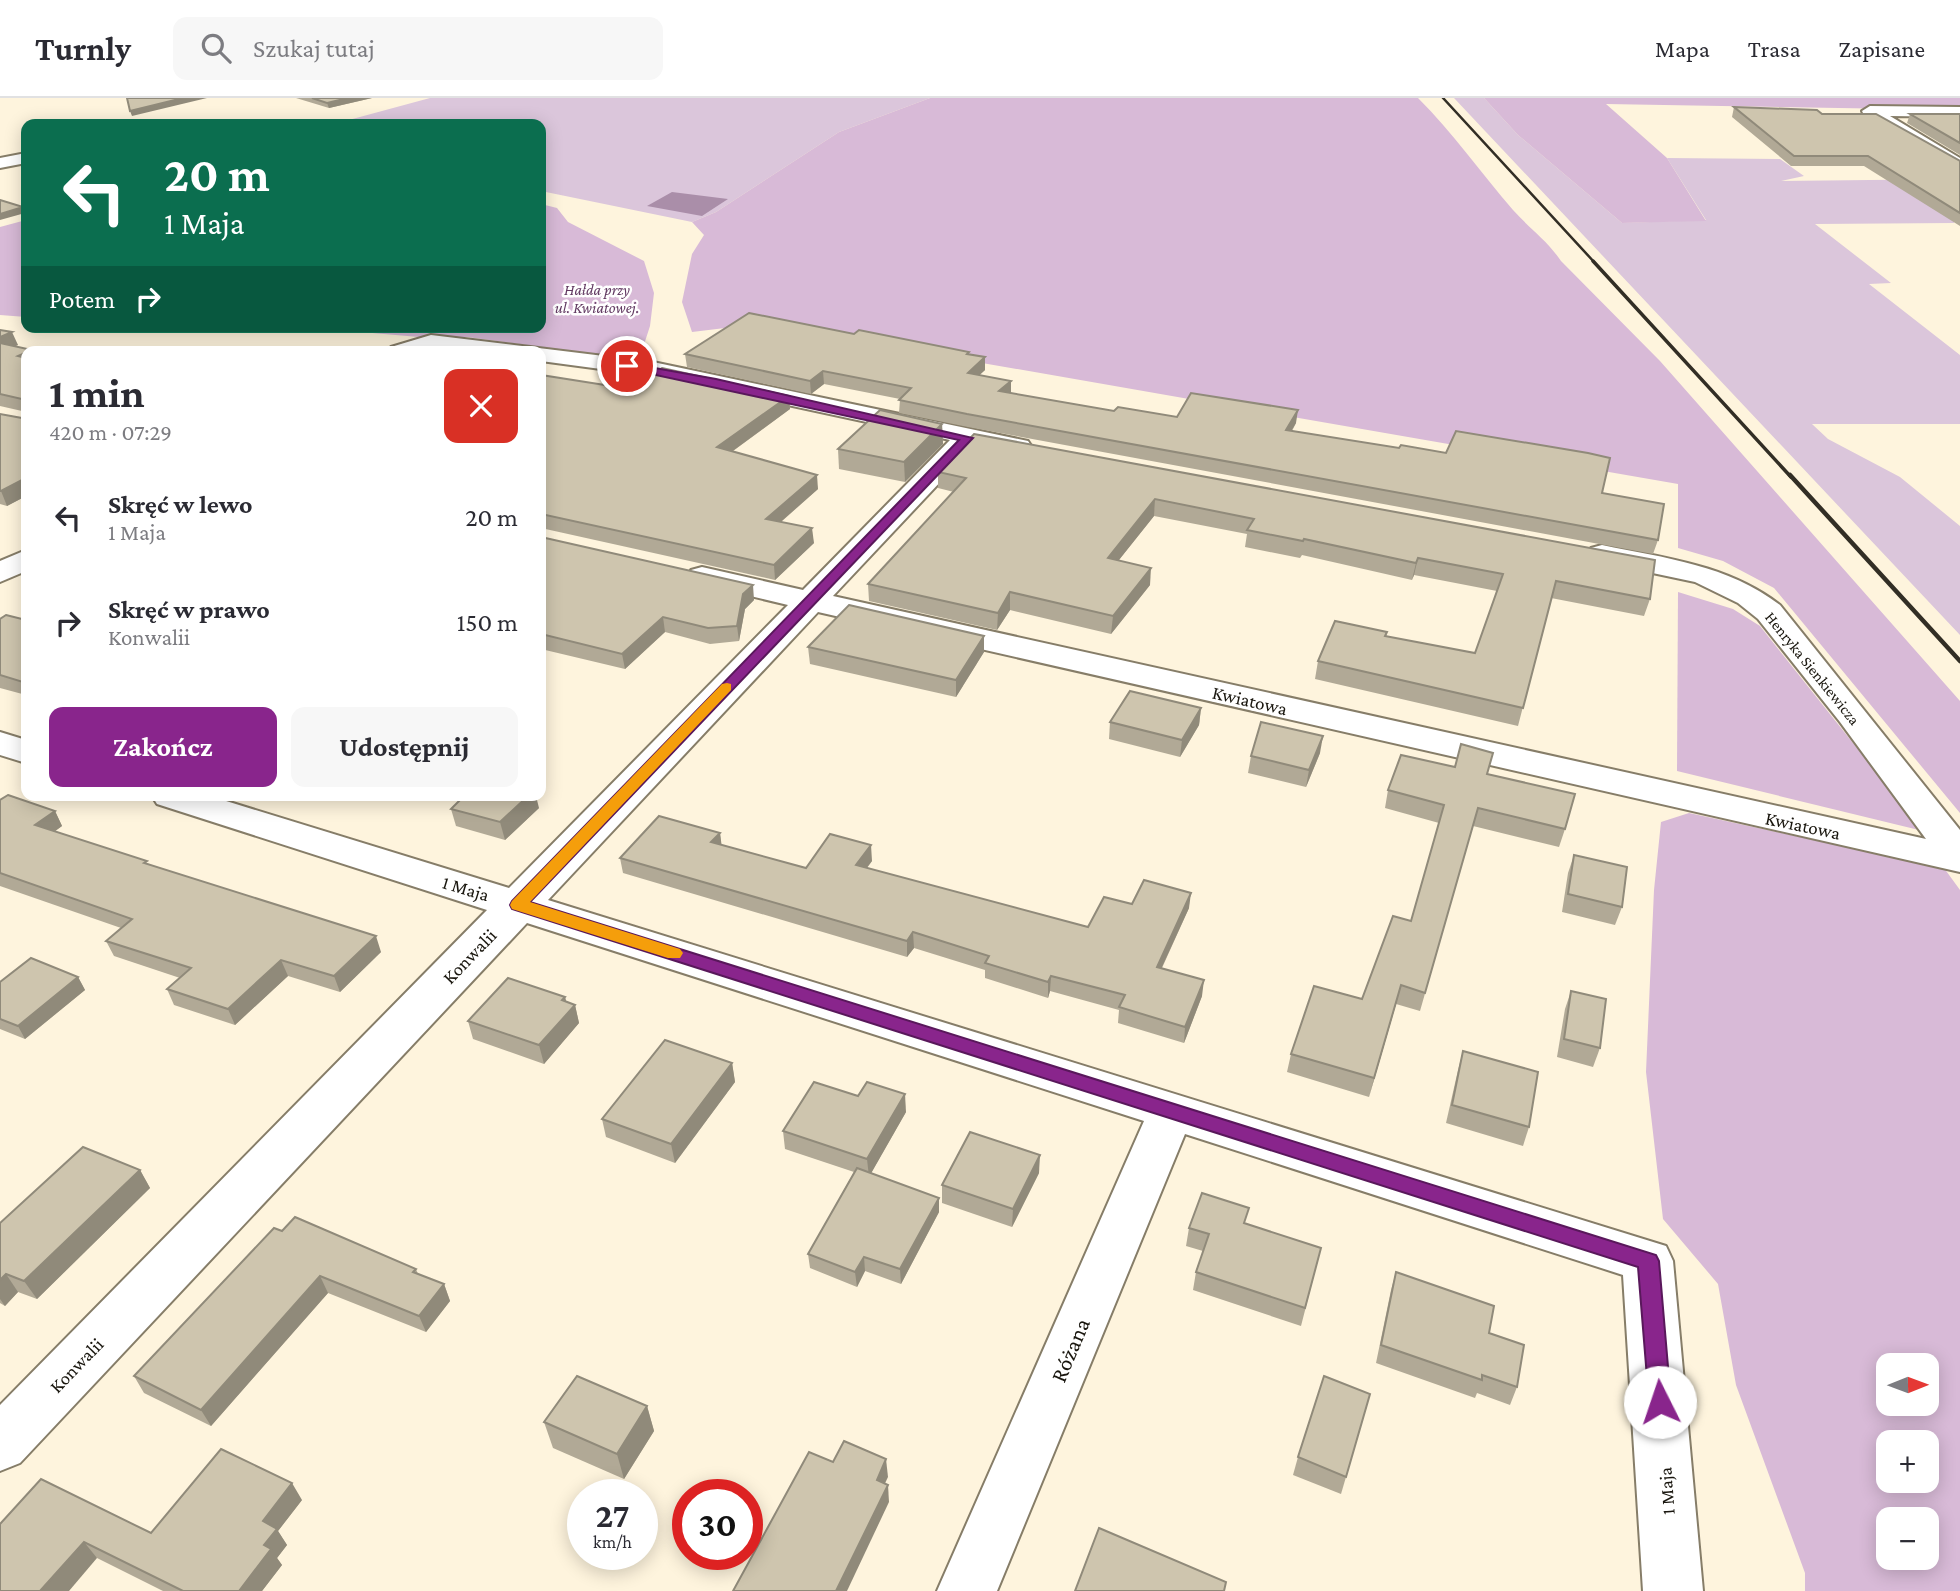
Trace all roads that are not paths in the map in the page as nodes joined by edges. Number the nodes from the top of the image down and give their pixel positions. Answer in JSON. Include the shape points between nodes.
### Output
{"nodes":[{"id":1,"x":1960,"y":113,"type":"edge"},
{"id":2,"x":21,"y":159,"type":"edge"},
{"id":3,"x":0,"y":163,"type":"edge"},
{"id":4,"x":1960,"y":166,"type":"edge"},
{"id":5,"x":419,"y":346,"type":"edge"},
{"id":6,"x":468,"y":346,"type":"edge"},
{"id":7,"x":546,"y":355,"type":"edge"},
{"id":8,"x":967,"y":438,"type":"junction"},
{"id":9,"x":1047,"y":452,"type":"edge"},
{"id":10,"x":1581,"y":550,"type":"edge"},
{"id":11,"x":21,"y":562,"type":"edge"},
{"id":12,"x":676,"y":569,"type":"edge"},
{"id":13,"x":0,"y":573,"type":"edge"},
{"id":14,"x":810,"y":600,"type":"junction"},
{"id":15,"x":186,"y":801,"type":"edge"},
{"id":16,"x":1960,"y":858,"type":"edge"},
{"id":17,"x":518,"y":905,"type":"junction"},
{"id":18,"x":1172,"y":1110,"type":"junction"},
{"id":19,"x":0,"y":1444,"type":"edge"},
{"id":20,"x":967,"y":1591,"type":"edge"},
{"id":21,"x":1673,"y":1591,"type":"edge"}],
"edges":[{"from":1,"to":4,"type":"street","via":[[1870,111]]},
{"from":2,"to":3,"type":"street"},
{"from":5,"to":6,"type":"street","via":[[431,342]]},
{"from":7,"to":8,"type":"street","via":[[653,369]]},
{"from":8,"to":9,"type":"street"},
{"from":8,"to":14,"type":"street","name":"Konwalii"},
{"from":10,"to":16,"type":"street","name":"Henryka Sienkiewicza","via":[[1692,571],[1723,583],[1769,612]]},
{"from":11,"to":13,"type":"street"},
{"from":12,"to":14,"type":"street","name":"Kwiatowa"},
{"from":14,"to":16,"type":"street","name":"Kwiatowa"},
{"from":14,"to":17,"type":"street","name":"Konwalii"},
{"from":15,"to":17,"type":"street","name":"1 Maja"},
{"from":17,"to":18,"type":"street","name":"1 Maja"},
{"from":17,"to":19,"type":"street","name":"Konwalii"},
{"from":18,"to":20,"type":"street","name":"Różana"},
{"from":18,"to":21,"type":"street","name":"1 Maja","via":[[1648,1261]]}]}
